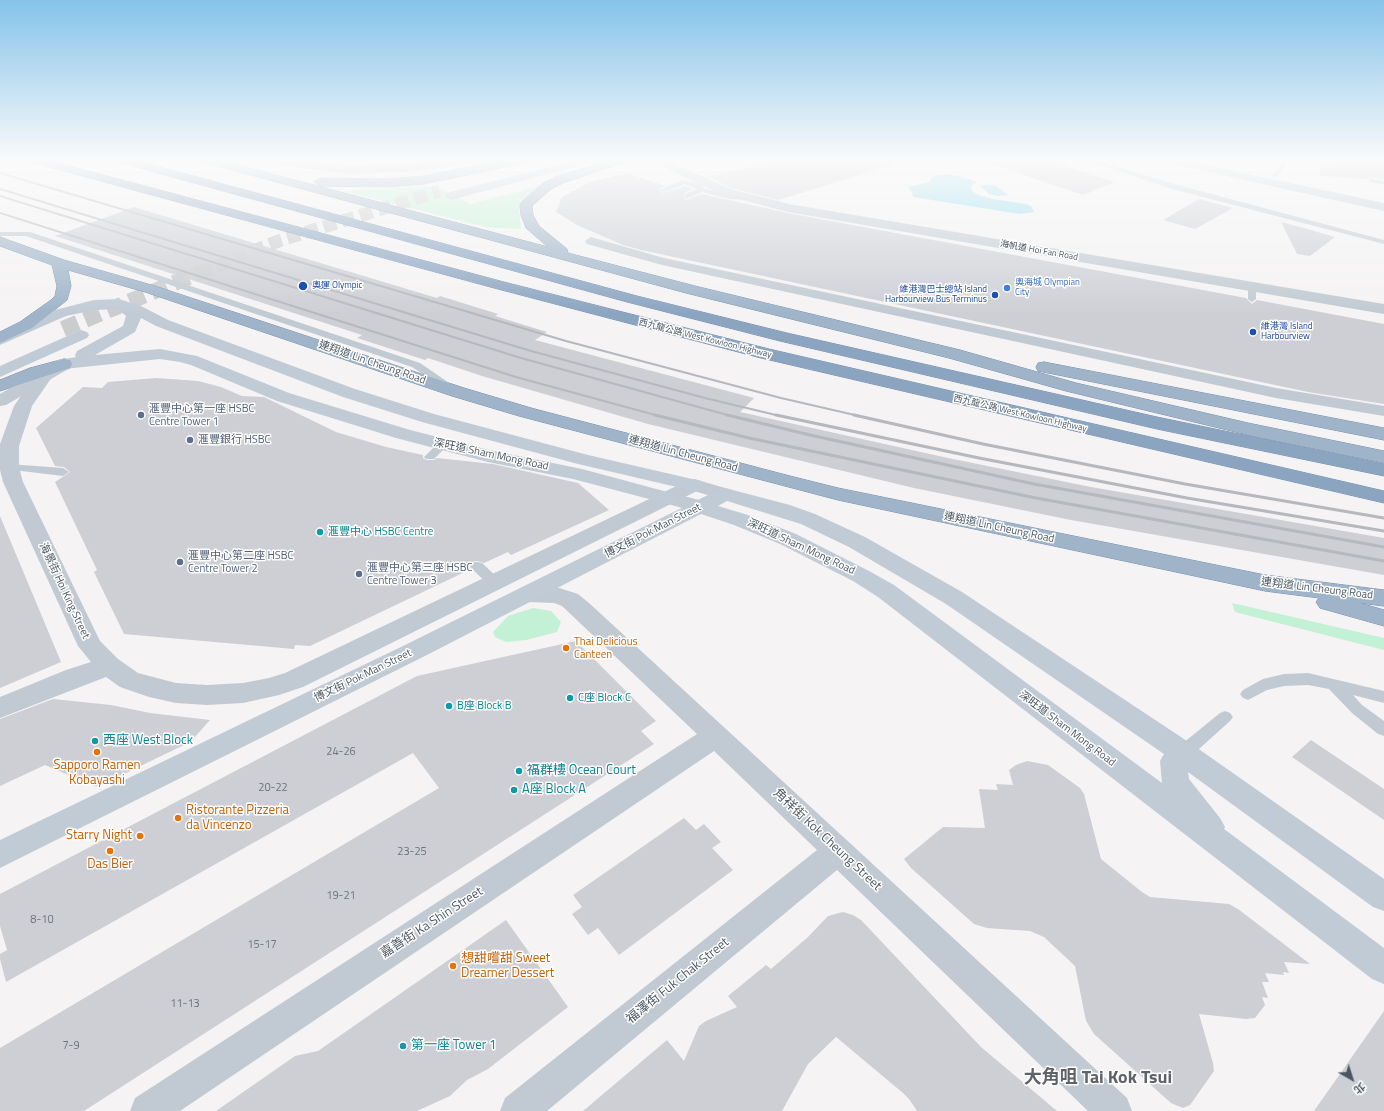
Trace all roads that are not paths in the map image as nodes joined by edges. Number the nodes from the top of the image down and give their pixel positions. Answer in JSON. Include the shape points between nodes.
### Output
{"nodes":[{"id":1,"x":224,"y":211,"type":"edge"},
{"id":2,"x":309,"y":211,"type":"edge"},
{"id":3,"x":398,"y":211,"type":"edge"},
{"id":4,"x":527,"y":211,"type":"edge"},
{"id":5,"x":791,"y":211,"type":"edge"},
{"id":6,"x":1266,"y":211,"type":"edge"},
{"id":7,"x":0,"y":234,"type":"edge"},
{"id":8,"x":0,"y":241,"type":"edge"},
{"id":9,"x":591,"y":241,"type":"dead end"},
{"id":10,"x":1384,"y":242,"type":"edge"},
{"id":11,"x":569,"y":257,"type":"junction"},
{"id":12,"x":662,"y":261,"type":"junction"},
{"id":13,"x":59,"y":263,"type":"junction"},
{"id":14,"x":643,"y":277,"type":"junction"},
{"id":15,"x":126,"y":306,"type":"junction"},
{"id":16,"x":1384,"y":309,"type":"edge"},
{"id":17,"x":63,"y":329,"type":"tunnel mouth"},
{"id":18,"x":81,"y":335,"type":"tunnel mouth"},
{"id":19,"x":0,"y":339,"type":"edge"},
{"id":20,"x":954,"y":354,"type":"junction"},
{"id":21,"x":0,"y":356,"type":"edge"},
{"id":22,"x":64,"y":364,"type":"junction"},
{"id":23,"x":0,"y":372,"type":"edge"},
{"id":24,"x":43,"y":377,"type":"junction"},
{"id":25,"x":0,"y":386,"type":"edge"},
{"id":26,"x":458,"y":392,"type":"junction"},
{"id":27,"x":0,"y":401,"type":"edge"},
{"id":28,"x":1384,"y":411,"type":"edge"},
{"id":29,"x":1384,"y":434,"type":"edge"},
{"id":30,"x":1384,"y":457,"type":"edge"},
{"id":31,"x":9,"y":467,"type":"junction"},
{"id":32,"x":1384,"y":470,"type":"edge"},
{"id":33,"x":63,"y":472,"type":"dead end"},
{"id":34,"x":724,"y":494,"type":"joint"},
{"id":35,"x":697,"y":496,"type":"junction"},
{"id":36,"x":1384,"y":497,"type":"edge"},
{"id":37,"x":668,"y":498,"type":"junction"},
{"id":38,"x":477,"y":566,"type":"dead end"},
{"id":39,"x":495,"y":583,"type":"junction"},
{"id":40,"x":1265,"y":583,"type":"junction"},
{"id":41,"x":528,"y":594,"type":"junction"},
{"id":42,"x":1384,"y":598,"type":"edge"},
{"id":43,"x":1384,"y":618,"type":"edge"},
{"id":44,"x":109,"y":666,"type":"junction"},
{"id":45,"x":317,"y":669,"type":"joint"},
{"id":46,"x":1334,"y":684,"type":"junction"},
{"id":47,"x":1248,"y":694,"type":"dead end"},
{"id":48,"x":1384,"y":698,"type":"edge"},
{"id":49,"x":0,"y":708,"type":"edge"},
{"id":50,"x":1225,"y":717,"type":"dead end"},
{"id":51,"x":1384,"y":730,"type":"edge"},
{"id":52,"x":716,"y":736,"type":"junction"},
{"id":53,"x":1183,"y":753,"type":"junction"},
{"id":54,"x":1226,"y":847,"type":"junction"},
{"id":55,"x":838,"y":851,"type":"junction"},
{"id":56,"x":0,"y":855,"type":"edge"},
{"id":57,"x":1384,"y":897,"type":"edge"},
{"id":58,"x":1384,"y":968,"type":"edge"},
{"id":59,"x":148,"y":1111,"type":"edge"},
{"id":60,"x":518,"y":1111,"type":"edge"},
{"id":61,"x":1114,"y":1111,"type":"edge"}],
"edges":[{"from":1,"to":36,"type":"highway","name":"西九龍公路 West Kowloon Highway","via":[[728,344]]},
{"from":2,"to":32,"type":"highway","name":"西九龍公路 West Kowloon Highway","via":[[747,328],[1141,420]]},
{"from":3,"to":11,"type":"highway"},
{"from":4,"to":11,"type":"highway","via":[[533,228]]},
{"from":5,"to":16,"type":"street","name":"海帆道 Hoi Fan Road","via":[[1252,293]]},
{"from":6,"to":10,"type":"lane"},
{"from":7,"to":26,"type":"lane","via":[[27,234],[416,365]]},
{"from":8,"to":13,"type":"highway","name":"連翔道 Lin Cheung Road"},
{"from":9,"to":12,"type":"street"},
{"from":11,"to":14,"type":"highway"},
{"from":12,"to":14,"type":"street"},
{"from":12,"to":28,"type":"street","via":[[1268,391]]},
{"from":13,"to":19,"type":"highway","via":[[64,286],[62,297],[26,325]]},
{"from":13,"to":26,"type":"highway","name":"連翔道 Lin Cheung Road","via":[[150,289]]},
{"from":14,"to":20,"type":"highway"},
{"from":15,"to":19,"type":"main road","name":"深旺道 Sham Mong Road","via":[[110,303],[79,308]]},
{"from":15,"to":22,"type":"main road","via":[[134,316],[129,329]]},
{"from":15,"to":35,"type":"main road","name":"深旺道 Sham Mong Road","via":[[162,323],[349,393],[428,418],[585,460]]},
{"from":17,"to":21,"type":"main road"},
{"from":18,"to":23,"type":"main road"},
{"from":20,"to":29,"type":"highway","via":[[1080,373]]},
{"from":20,"to":30,"type":"highway","via":[[1072,387],[1248,429]]},
{"from":22,"to":24,"type":"street"},
{"from":22,"to":25,"type":"highway"},
{"from":22,"to":37,"type":"main road","name":"深旺道 Sham Mong Road","via":[[160,354],[180,357],[198,361],[283,397],[436,451],[575,473]]},
{"from":24,"to":27,"type":"street"},
{"from":24,"to":31,"type":"street","name":"海景街 Hoi King Street","via":[[32,391],[17,420],[9,446]]},
{"from":26,"to":40,"type":"highway","name":"連翔道 Lin Cheung Road","via":[[838,494]]},
{"from":31,"to":33,"type":"lane"},
{"from":31,"to":44,"type":"street","name":"海景街 Hoi King Street","via":[[13,482],[85,638]]},
{"from":34,"to":35,"type":"main road","name":"博文街 Pok Man Street"},
{"from":34,"to":53,"type":"main road","name":"深旺道 Sham Mong Road","via":[[808,519],[909,570]]},
{"from":35,"to":37,"type":"street","name":"深旺道 Sham Mong Road"},
{"from":35,"to":41,"type":"main road","name":"博文街 Pok Man Street"},
{"from":35,"to":54,"type":"main road","name":"深旺道 Sham Mong Road","via":[[741,520],[782,536],[841,565],[886,591]]},
{"from":37,"to":39,"type":"street","name":"博文街 Pok Man Street"},
{"from":38,"to":39,"type":"lane"},
{"from":39,"to":45,"type":"street","name":"博文街 Pok Man Street"},
{"from":40,"to":42,"type":"highway","name":"連翔道 Lin Cheung Road"},
{"from":40,"to":43,"type":"highway"},
{"from":41,"to":52,"type":"street","name":"角祥街 Kok Cheung Street","via":[[556,595],[570,600]]},
{"from":41,"to":56,"type":"main road","name":"博文街 Pok Man Street"},
{"from":44,"to":45,"type":"street","name":"海景街 Hoi King Street","via":[[130,680],[149,687],[176,693],[207,694],[243,693],[270,688]]},
{"from":44,"to":49,"type":"street"},
{"from":46,"to":47,"type":"lane","via":[[1308,679],[1284,680],[1263,685]]},
{"from":46,"to":48,"type":"lane"},
{"from":46,"to":51,"type":"lane","via":[[1357,709]]},
{"from":50,"to":53,"type":"lane"},
{"from":52,"to":55,"type":"street","name":"角祥街 Kok Cheung Street"},
{"from":52,"to":59,"type":"street","name":"嘉善街 Ka Shin Street"},
{"from":53,"to":54,"type":"main road","via":[[1174,761],[1175,782]]},
{"from":53,"to":57,"type":"main road","name":"深旺道 Sham Mong Road"},
{"from":54,"to":58,"type":"main road","name":"深旺道 Sham Mong Road"},
{"from":55,"to":60,"type":"street","name":"福澤街 Fuk Chak Street"},
{"from":55,"to":61,"type":"street","name":"角祥街 Kok Cheung Street"}]}
